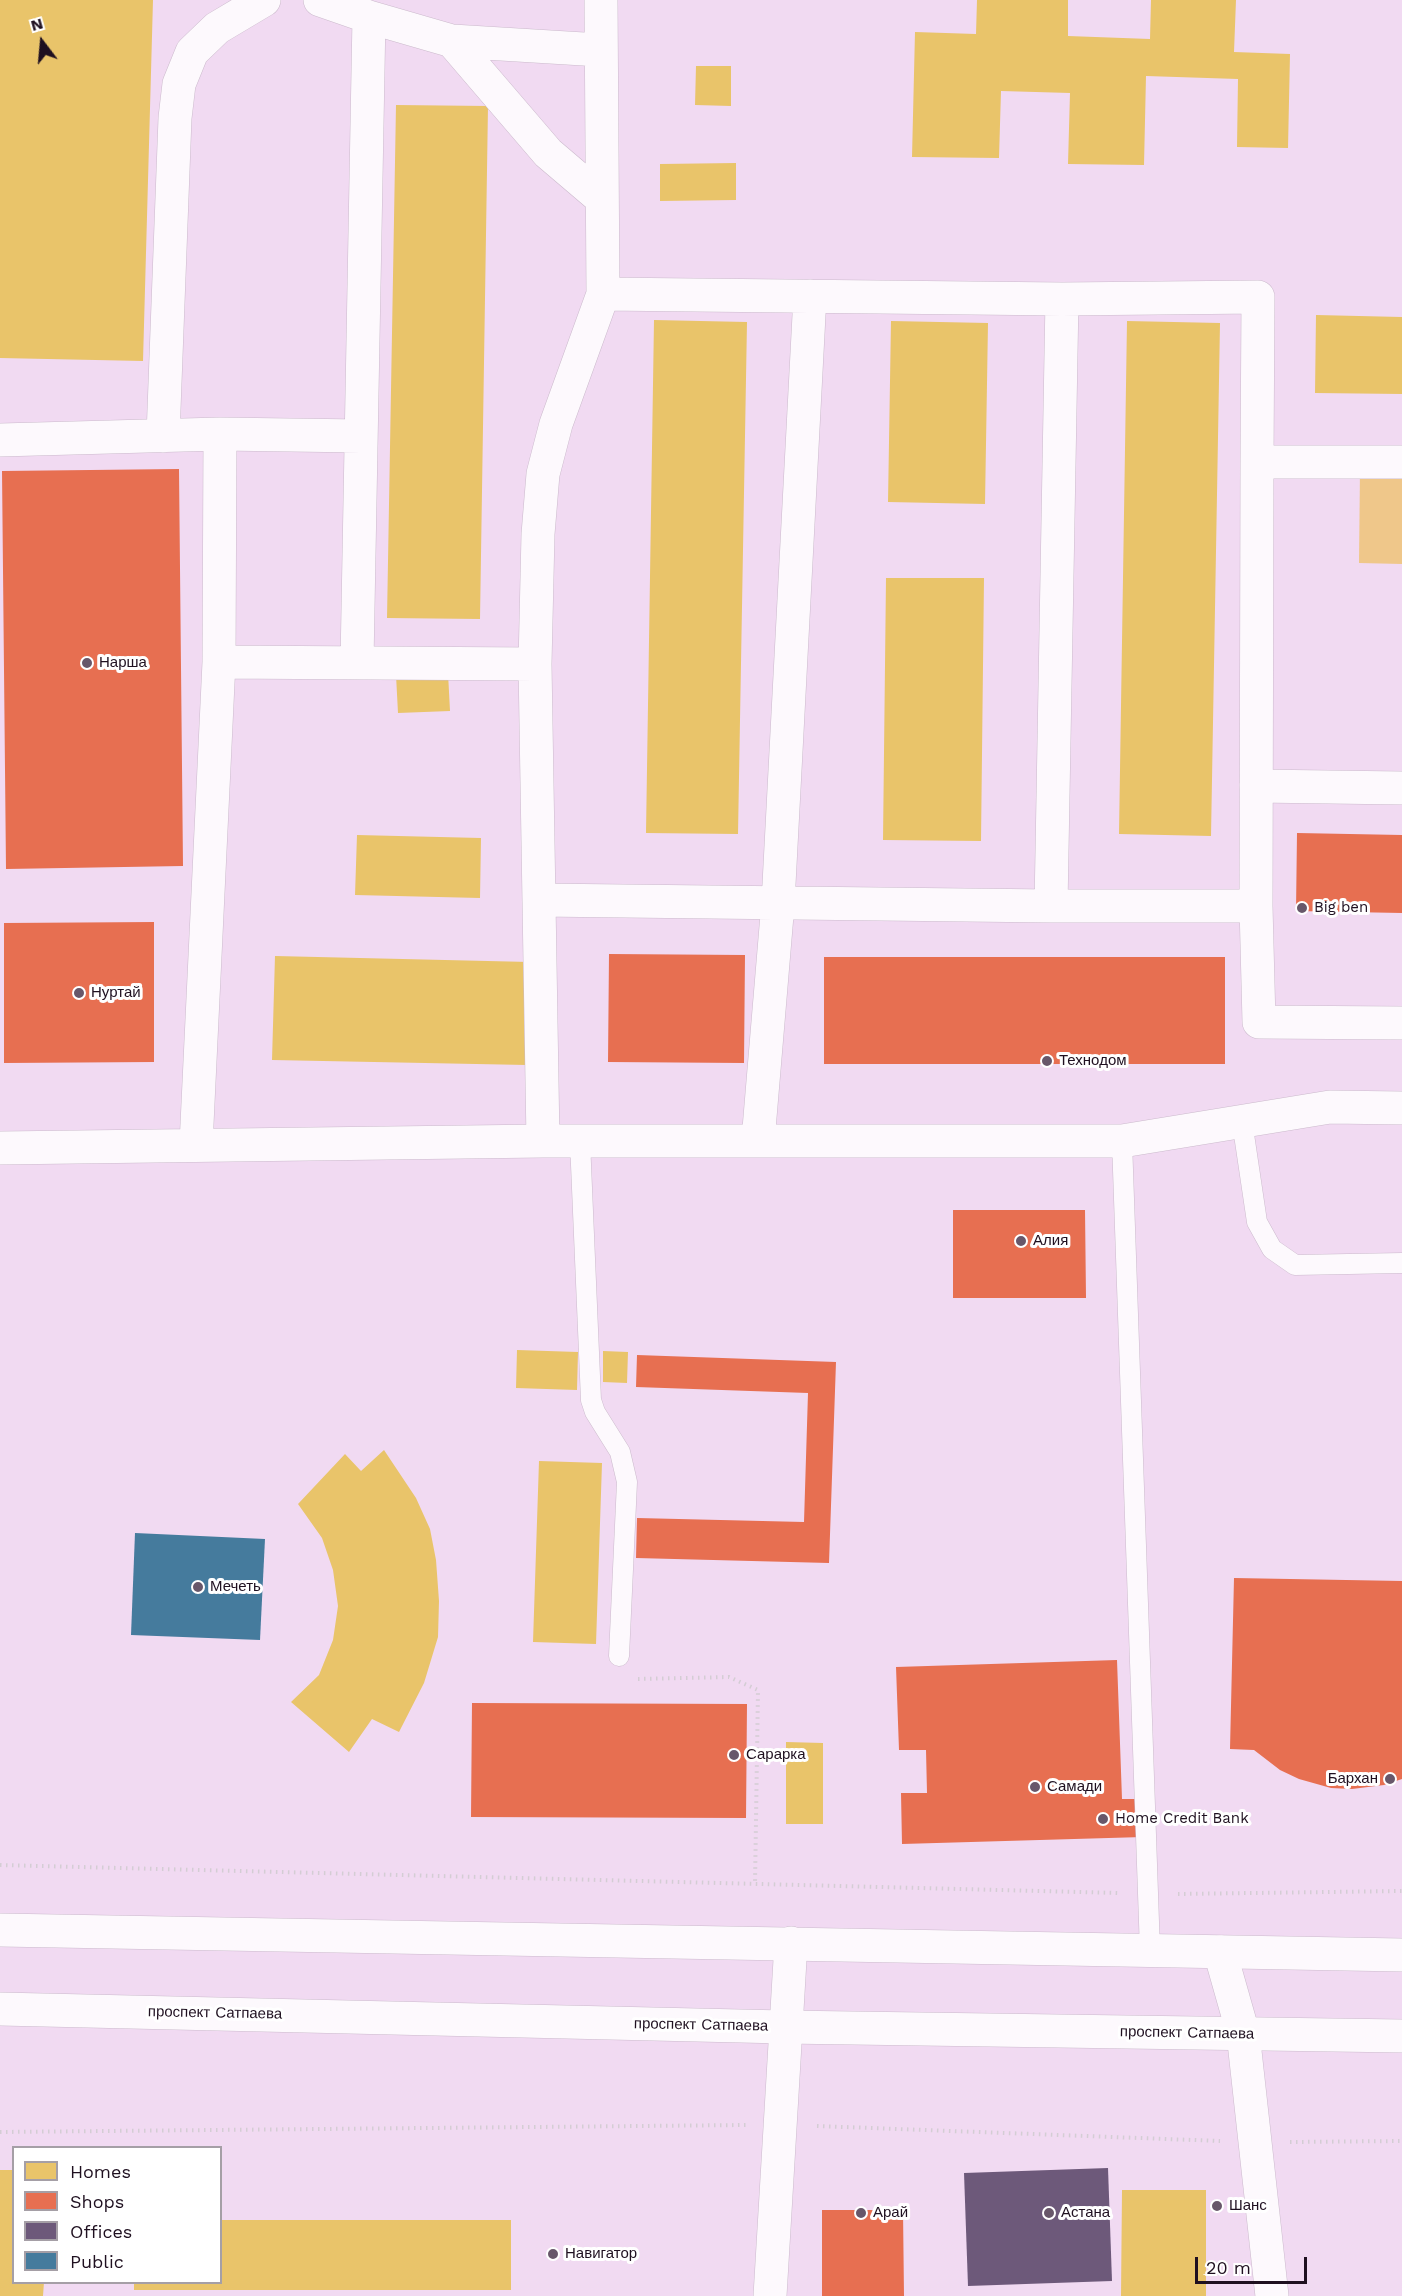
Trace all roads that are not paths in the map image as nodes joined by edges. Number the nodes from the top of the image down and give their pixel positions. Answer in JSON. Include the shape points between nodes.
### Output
{"nodes":[{"id":1,"x":264,"y":0,"type":"edge"},
{"id":2,"x":320,"y":0,"type":"edge"},
{"id":3,"x":602,"y":0,"type":"edge"},
{"id":4,"x":369,"y":17,"type":"junction"},
{"id":5,"x":452,"y":41,"type":"junction"},
{"id":6,"x":600,"y":50,"type":"junction"},
{"id":7,"x":602,"y":199,"type":"junction"},
{"id":8,"x":603,"y":294,"type":"junction"},
{"id":9,"x":810,"y":296,"type":"junction"},
{"id":10,"x":1062,"y":299,"type":"junction"},
{"id":11,"x":220,"y":434,"type":"junction"},
{"id":12,"x":163,"y":436,"type":"junction"},
{"id":13,"x":361,"y":436,"type":"junction"},
{"id":14,"x":0,"y":440,"type":"edge"},
{"id":15,"x":1257,"y":462,"type":"junction"},
{"id":16,"x":1402,"y":462,"type":"edge"},
{"id":17,"x":219,"y":662,"type":"junction"},
{"id":18,"x":357,"y":662,"type":"junction"},
{"id":19,"x":535,"y":664,"type":"junction"},
{"id":20,"x":1256,"y":786,"type":"junction"},
{"id":21,"x":1402,"y":788,"type":"edge"},
{"id":22,"x":539,"y":900,"type":"junction"},
{"id":23,"x":778,"y":903,"type":"junction"},
{"id":24,"x":1051,"y":906,"type":"junction"},
{"id":25,"x":1256,"y":906,"type":"junction"},
{"id":26,"x":1402,"y":1023,"type":"edge"},
{"id":27,"x":1402,"y":1108,"type":"edge"},
{"id":28,"x":1242,"y":1121,"type":"junction"},
{"id":29,"x":543,"y":1141,"type":"junction"},
{"id":30,"x":579,"y":1141,"type":"junction"},
{"id":31,"x":758,"y":1141,"type":"junction"},
{"id":32,"x":1122,"y":1141,"type":"junction"},
{"id":33,"x":196,"y":1145,"type":"junction"},
{"id":34,"x":0,"y":1148,"type":"edge"},
{"id":35,"x":1402,"y":1263,"type":"edge"},
{"id":36,"x":619,"y":1656,"type":"road end"},
{"id":37,"x":0,"y":1930,"type":"edge"},
{"id":38,"x":791,"y":1943,"type":"junction"},
{"id":39,"x":1150,"y":1951,"type":"junction"},
{"id":40,"x":1220,"y":1952,"type":"junction"},
{"id":41,"x":1402,"y":1955,"type":"edge"},
{"id":42,"x":0,"y":2008,"type":"edge"},
{"id":43,"x":784,"y":2026,"type":"junction"},
{"id":44,"x":1244,"y":2034,"type":"junction"},
{"id":45,"x":1402,"y":2036,"type":"edge"},
{"id":46,"x":770,"y":2296,"type":"edge"},
{"id":47,"x":1272,"y":2296,"type":"edge"}],
"edges":[{"from":1,"to":12,"type":"street","via":[[217,28],[192,52],[179,84]]},
{"from":2,"to":4,"type":"street"},
{"from":3,"to":6,"type":"street"},
{"from":4,"to":5,"type":"street"},
{"from":4,"to":13,"type":"street"},
{"from":5,"to":6,"type":"street"},
{"from":5,"to":7,"type":"street","via":[[548,153]]},
{"from":6,"to":7,"type":"street"},
{"from":7,"to":8,"type":"street"},
{"from":8,"to":9,"type":"street"},
{"from":8,"to":19,"type":"street","via":[[556,424],[543,474]]},
{"from":9,"to":10,"type":"street"},
{"from":9,"to":23,"type":"street"},
{"from":10,"to":15,"type":"street","via":[[1258,297]]},
{"from":10,"to":24,"type":"street"},
{"from":11,"to":12,"type":"street"},
{"from":11,"to":13,"type":"street"},
{"from":11,"to":17,"type":"street"},
{"from":12,"to":14,"type":"street"},
{"from":13,"to":18,"type":"street"},
{"from":15,"to":16,"type":"street"},
{"from":15,"to":20,"type":"street"},
{"from":17,"to":18,"type":"street"},
{"from":17,"to":33,"type":"street"},
{"from":18,"to":19,"type":"street"},
{"from":19,"to":22,"type":"street"},
{"from":20,"to":21,"type":"street"},
{"from":20,"to":25,"type":"street"},
{"from":22,"to":23,"type":"street"},
{"from":22,"to":29,"type":"street"},
{"from":23,"to":24,"type":"street"},
{"from":23,"to":31,"type":"street"},
{"from":24,"to":25,"type":"street"},
{"from":25,"to":26,"type":"street","via":[[1259,1022]]},
{"from":27,"to":28,"type":"street","via":[[1330,1107]]},
{"from":28,"to":32,"type":"street"},
{"from":28,"to":35,"type":"lane","via":[[1257,1222],[1272,1249],[1295,1265]]},
{"from":29,"to":30,"type":"street"},
{"from":29,"to":33,"type":"street"},
{"from":30,"to":31,"type":"street"},
{"from":30,"to":36,"type":"lane","via":[[591,1400],[620,1452],[627,1482]]},
{"from":31,"to":32,"type":"street"},
{"from":32,"to":39,"type":"lane"},
{"from":33,"to":34,"type":"street"},
{"from":37,"to":38,"type":"street"},
{"from":38,"to":39,"type":"street"},
{"from":38,"to":43,"type":"street"},
{"from":39,"to":40,"type":"street"},
{"from":40,"to":41,"type":"street"},
{"from":40,"to":44,"type":"street"},
{"from":42,"to":43,"type":"street","name":"проспект Сатпаева"},
{"from":43,"to":44,"type":"street","name":"проспект Сатпаева"},
{"from":43,"to":46,"type":"street"},
{"from":44,"to":45,"type":"street","name":"проспект Сатпаева"},
{"from":44,"to":47,"type":"street"}]}
